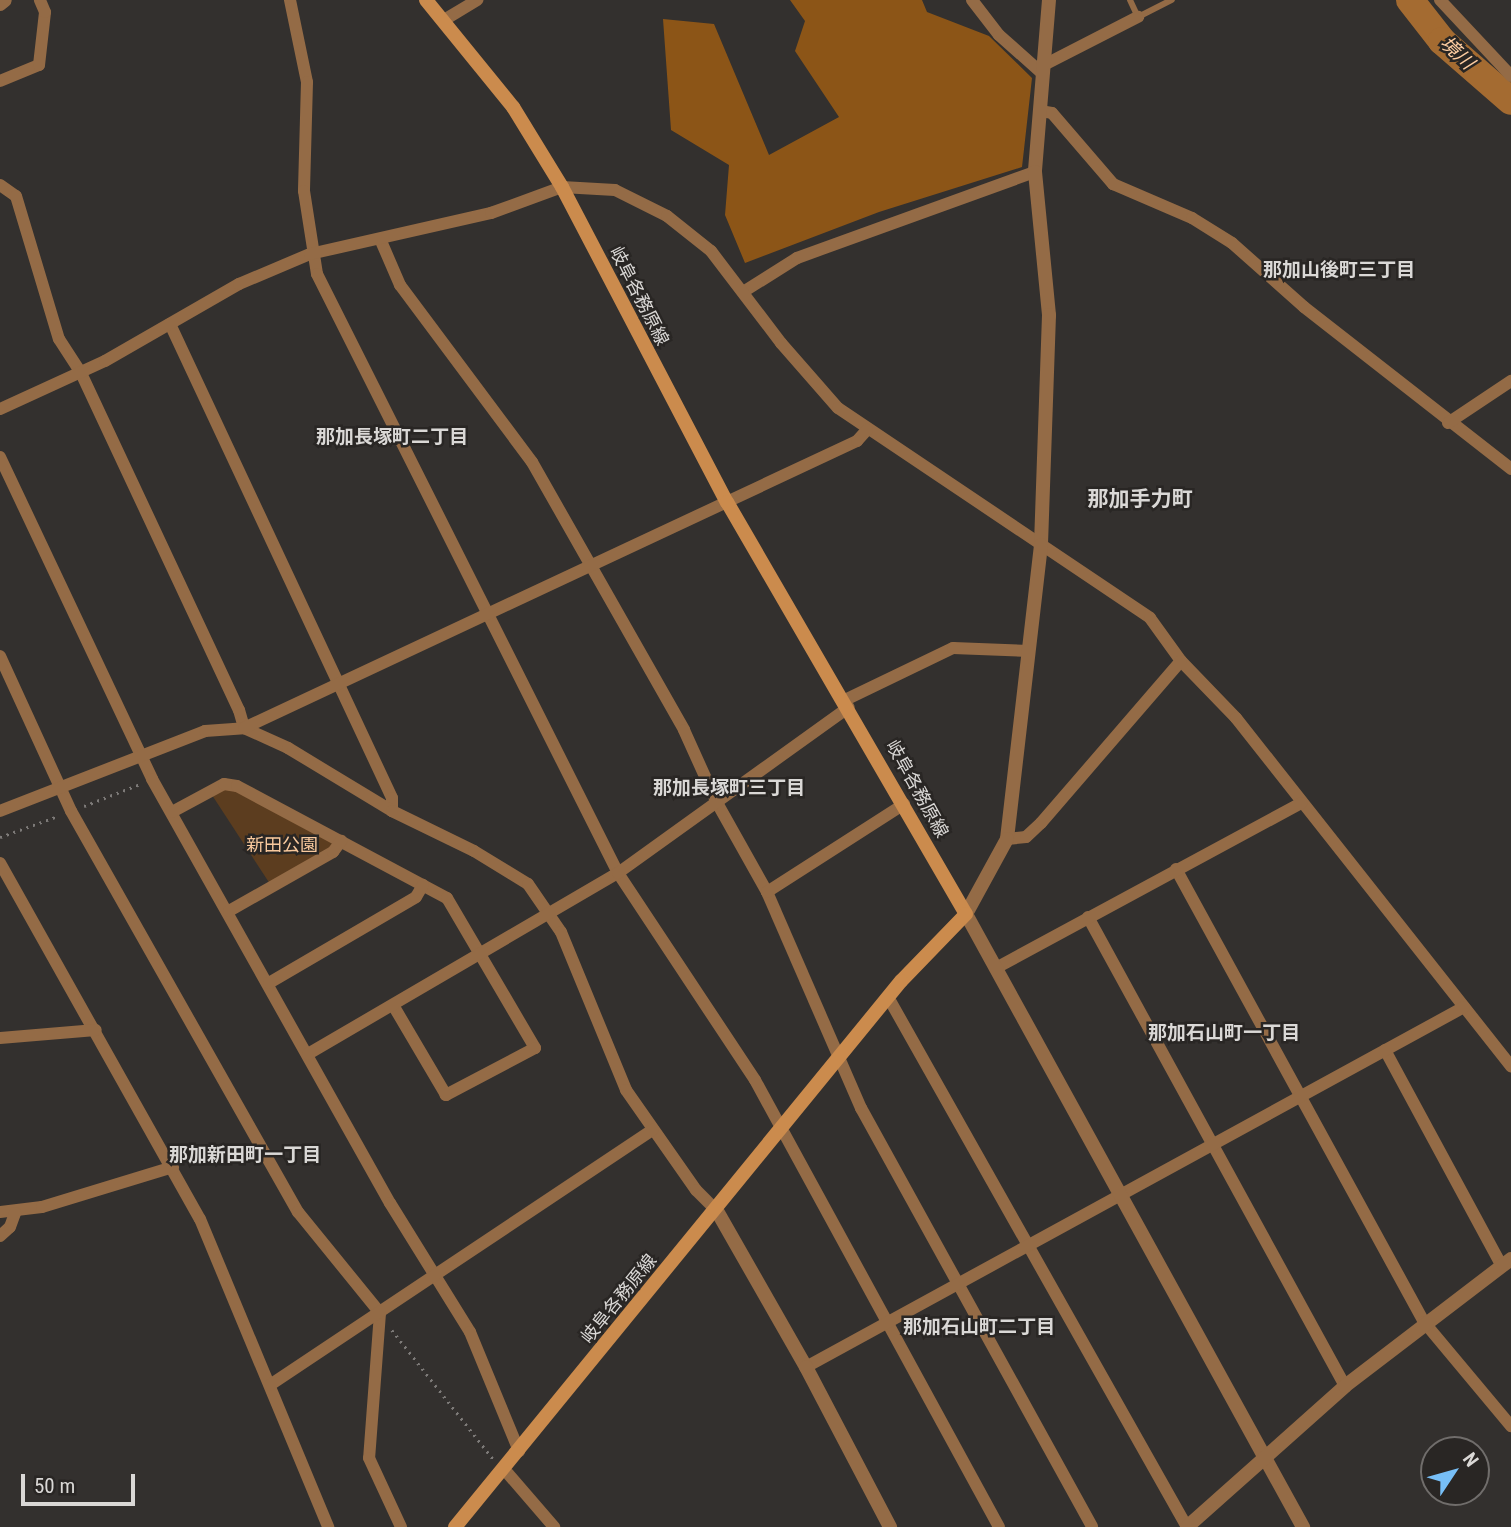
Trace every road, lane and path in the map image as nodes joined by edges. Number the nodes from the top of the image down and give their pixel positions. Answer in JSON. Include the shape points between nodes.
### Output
{"nodes":[{"id":1,"x":5,"y":0,"type":"edge"},
{"id":2,"x":40,"y":0,"type":"edge"},
{"id":3,"x":290,"y":0,"type":"edge"},
{"id":4,"x":426,"y":0,"type":"edge"},
{"id":5,"x":477,"y":0,"type":"edge"},
{"id":6,"x":972,"y":0,"type":"edge"},
{"id":7,"x":1049,"y":0,"type":"edge"},
{"id":8,"x":1130,"y":0,"type":"edge"},
{"id":9,"x":1172,"y":0,"type":"edge"},
{"id":10,"x":1440,"y":0,"type":"edge"},
{"id":11,"x":0,"y":4,"type":"edge"},
{"id":12,"x":1138,"y":16,"type":"junction"},
{"id":13,"x":444,"y":20,"type":"junction"},
{"id":14,"x":1043,"y":69,"type":"junction"},
{"id":15,"x":1511,"y":76,"type":"edge"},
{"id":16,"x":0,"y":81,"type":"edge"},
{"id":17,"x":1040,"y":111,"type":"junction"},
{"id":18,"x":1035,"y":172,"type":"junction"},
{"id":19,"x":0,"y":185,"type":"edge"},
{"id":20,"x":562,"y":187,"type":"junction"},
{"id":21,"x":381,"y":241,"type":"junction"},
{"id":22,"x":310,"y":254,"type":"junction"},
{"id":23,"x":743,"y":292,"type":"junction"},
{"id":24,"x":170,"y":324,"type":"junction"},
{"id":25,"x":81,"y":373,"type":"junction"},
{"id":26,"x":1511,"y":381,"type":"edge"},
{"id":27,"x":0,"y":409,"type":"edge"},
{"id":28,"x":1448,"y":423,"type":"junction"},
{"id":29,"x":867,"y":430,"type":"junction"},
{"id":30,"x":0,"y":457,"type":"edge"},
{"id":31,"x":1511,"y":469,"type":"edge"},
{"id":32,"x":727,"y":502,"type":"junction"},
{"id":33,"x":1041,"y":545,"type":"junction"},
{"id":34,"x":589,"y":566,"type":"junction"},
{"id":35,"x":489,"y":613,"type":"junction"},
{"id":36,"x":1029,"y":651,"type":"junction"},
{"id":37,"x":0,"y":656,"type":"edge"},
{"id":38,"x":1181,"y":661,"type":"junction"},
{"id":39,"x":339,"y":684,"type":"junction"},
{"id":40,"x":847,"y":703,"type":"junction"},
{"id":41,"x":243,"y":728,"type":"junction"},
{"id":42,"x":142,"y":757,"type":"junction"},
{"id":43,"x":62,"y":788,"type":"junction"},
{"id":44,"x":716,"y":801,"type":"junction"},
{"id":45,"x":1301,"y":803,"type":"junction"},
{"id":46,"x":904,"y":804,"type":"junction"},
{"id":47,"x":0,"y":811,"type":"edge"},
{"id":48,"x":392,"y":811,"type":"junction"},
{"id":49,"x":172,"y":812,"type":"junction"},
{"id":50,"x":1007,"y":839,"type":"junction"},
{"id":51,"x":341,"y":841,"type":"junction"},
{"id":52,"x":0,"y":863,"type":"edge"},
{"id":53,"x":1175,"y":869,"type":"junction"},
{"id":54,"x":618,"y":873,"type":"junction"},
{"id":55,"x":423,"y":885,"type":"junction"},
{"id":56,"x":767,"y":892,"type":"junction"},
{"id":57,"x":229,"y":911,"type":"junction"},
{"id":58,"x":966,"y":914,"type":"junction"},
{"id":59,"x":552,"y":915,"type":"junction"},
{"id":60,"x":1088,"y":917,"type":"junction"},
{"id":61,"x":480,"y":956,"type":"junction"},
{"id":62,"x":996,"y":968,"type":"junction"},
{"id":63,"x":269,"y":983,"type":"junction"},
{"id":64,"x":888,"y":997,"type":"junction"},
{"id":65,"x":393,"y":1005,"type":"junction"},
{"id":66,"x":1464,"y":1007,"type":"junction"},
{"id":67,"x":96,"y":1030,"type":"junction"},
{"id":68,"x":0,"y":1038,"type":"edge"},
{"id":69,"x":1385,"y":1050,"type":"junction"},
{"id":70,"x":307,"y":1054,"type":"junction"},
{"id":71,"x":838,"y":1061,"type":"junction"},
{"id":72,"x":1511,"y":1066,"type":"edge"},
{"id":73,"x":1300,"y":1097,"type":"junction"},
{"id":74,"x":780,"y":1129,"type":"junction"},
{"id":75,"x":653,"y":1130,"type":"junction"},
{"id":76,"x":1214,"y":1144,"type":"junction"},
{"id":77,"x":173,"y":1167,"type":"junction"},
{"id":78,"x":1118,"y":1196,"type":"junction"},
{"id":79,"x":717,"y":1211,"type":"junction"},
{"id":80,"x":0,"y":1212,"type":"edge"},
{"id":81,"x":15,"y":1213,"type":"junction"},
{"id":82,"x":0,"y":1236,"type":"edge"},
{"id":83,"x":1031,"y":1245,"type":"junction"},
{"id":84,"x":1506,"y":1262,"type":"edge"},
{"id":85,"x":437,"y":1276,"type":"junction"},
{"id":86,"x":959,"y":1286,"type":"junction"},
{"id":87,"x":380,"y":1313,"type":"junction"},
{"id":88,"x":1424,"y":1322,"type":"junction"},
{"id":89,"x":887,"y":1324,"type":"junction"},
{"id":90,"x":806,"y":1367,"type":"junction"},
{"id":91,"x":270,"y":1385,"type":"junction"},
{"id":92,"x":1345,"y":1386,"type":"junction"},
{"id":93,"x":1511,"y":1426,"type":"edge"},
{"id":94,"x":519,"y":1451,"type":"junction"},
{"id":95,"x":1264,"y":1458,"type":"junction"},
{"id":96,"x":504,"y":1469,"type":"junction"},
{"id":97,"x":328,"y":1527,"type":"edge"},
{"id":98,"x":401,"y":1527,"type":"edge"},
{"id":99,"x":455,"y":1527,"type":"edge"},
{"id":100,"x":554,"y":1527,"type":"edge"},
{"id":101,"x":890,"y":1527,"type":"edge"},
{"id":102,"x":999,"y":1527,"type":"edge"},
{"id":103,"x":1091,"y":1527,"type":"edge"},
{"id":104,"x":1187,"y":1527,"type":"edge"},
{"id":105,"x":1303,"y":1527,"type":"edge"}],
"edges":[{"from":1,"to":11,"type":"street"},
{"from":2,"to":16,"type":"street","via":[[45,12],[39,65]]},
{"from":3,"to":22,"type":"street","via":[[307,82],[304,191]]},
{"from":4,"to":13,"type":"main road","name":"岐阜各務原線"},
{"from":5,"to":13,"type":"street"},
{"from":6,"to":14,"type":"street","via":[[999,35]]},
{"from":7,"to":14,"type":"street"},
{"from":8,"to":12,"type":"lane"},
{"from":9,"to":12,"type":"lane"},
{"from":10,"to":15,"type":"street"},
{"from":12,"to":14,"type":"street"},
{"from":13,"to":20,"type":"main road","name":"岐阜各務原線","via":[[513,107]]},
{"from":14,"to":17,"type":"street"},
{"from":17,"to":18,"type":"street"},
{"from":17,"to":28,"type":"street","via":[[1052,113],[1114,184],[1192,218],[1232,243]]},
{"from":18,"to":23,"type":"street","via":[[797,258]]},
{"from":18,"to":33,"type":"street","via":[[1049,315]]},
{"from":19,"to":25,"type":"street","via":[[16,196],[59,339]]},
{"from":20,"to":21,"type":"street","via":[[491,213]]},
{"from":20,"to":23,"type":"street","via":[[615,190],[667,216],[711,251]]},
{"from":20,"to":32,"type":"main road","name":"岐阜各務原線"},
{"from":21,"to":22,"type":"street"},
{"from":21,"to":34,"type":"street","via":[[400,285],[533,462]]},
{"from":22,"to":24,"type":"street","via":[[239,284]]},
{"from":22,"to":35,"type":"street"},
{"from":23,"to":29,"type":"street","via":[[838,408]]},
{"from":24,"to":25,"type":"street"},
{"from":24,"to":39,"type":"street"},
{"from":25,"to":27,"type":"street"},
{"from":25,"to":41,"type":"street","via":[[239,710]]},
{"from":26,"to":28,"type":"street"},
{"from":28,"to":31,"type":"street"},
{"from":29,"to":32,"type":"street","via":[[857,441]]},
{"from":29,"to":33,"type":"street"},
{"from":30,"to":42,"type":"street"},
{"from":32,"to":34,"type":"street"},
{"from":32,"to":40,"type":"main road","name":"岐阜各務原線"},
{"from":33,"to":36,"type":"street"},
{"from":33,"to":38,"type":"street","via":[[1150,618]]},
{"from":34,"to":35,"type":"street"},
{"from":34,"to":44,"type":"street","via":[[684,730]]},
{"from":35,"to":39,"type":"street"},
{"from":35,"to":54,"type":"street"},
{"from":36,"to":40,"type":"street","via":[[953,648]]},
{"from":36,"to":50,"type":"street"},
{"from":37,"to":43,"type":"street"},
{"from":38,"to":45,"type":"street","via":[[1236,718]]},
{"from":38,"to":50,"type":"street","via":[[1041,823],[1026,838]]},
{"from":39,"to":41,"type":"street"},
{"from":39,"to":48,"type":"street","via":[[392,798]]},
{"from":40,"to":44,"type":"street"},
{"from":40,"to":46,"type":"main road","name":"岐阜各務原線"},
{"from":41,"to":42,"type":"street","via":[[205,731]]},
{"from":41,"to":48,"type":"street","via":[[309,759]]},
{"from":42,"to":43,"type":"street"},
{"from":42,"to":49,"type":"street"},
{"from":43,"to":47,"type":"street"},
{"from":43,"to":87,"type":"street","via":[[298,1212]]},
{"from":44,"to":54,"type":"street"},
{"from":44,"to":56,"type":"street"},
{"from":45,"to":53,"type":"street"},
{"from":45,"to":66,"type":"street"},
{"from":46,"to":56,"type":"street"},
{"from":46,"to":58,"type":"main road","name":"岐阜各務原線"},
{"from":48,"to":59,"type":"street","via":[[474,851],[528,884]]},
{"from":49,"to":51,"type":"street","via":[[224,785],[237,786]]},
{"from":49,"to":57,"type":"street"},
{"from":50,"to":58,"type":"street"},
{"from":51,"to":55,"type":"street"},
{"from":51,"to":57,"type":"street","via":[[333,852]]},
{"from":52,"to":67,"type":"street"},
{"from":53,"to":60,"type":"street"},
{"from":53,"to":73,"type":"street"},
{"from":54,"to":59,"type":"street"},
{"from":54,"to":74,"type":"street","via":[[710,1006]]},
{"from":55,"to":61,"type":"street","via":[[447,898]]},
{"from":55,"to":63,"type":"street","via":[[416,897]]},
{"from":56,"to":71,"type":"street"},
{"from":57,"to":63,"type":"street"},
{"from":58,"to":62,"type":"street"},
{"from":58,"to":64,"type":"main road","name":"岐阜各務原線","via":[[936,940]]},
{"from":59,"to":61,"type":"street"},
{"from":59,"to":75,"type":"street","via":[[626,1090]]},
{"from":60,"to":62,"type":"street"},
{"from":60,"to":76,"type":"street"},
{"from":61,"to":65,"type":"street"},
{"from":61,"to":65,"type":"street","via":[[536,1048],[446,1095]]},
{"from":62,"to":78,"type":"street"},
{"from":63,"to":70,"type":"street"},
{"from":64,"to":71,"type":"main road","name":"岐阜各務原線"},
{"from":64,"to":83,"type":"street"},
{"from":65,"to":70,"type":"street"},
{"from":66,"to":69,"type":"street"},
{"from":66,"to":72,"type":"street"},
{"from":67,"to":68,"type":"street"},
{"from":67,"to":77,"type":"street"},
{"from":69,"to":73,"type":"street"},
{"from":69,"to":84,"type":"street"},
{"from":70,"to":85,"type":"street","via":[[390,1203]]},
{"from":71,"to":74,"type":"main road","name":"岐阜各務原線"},
{"from":71,"to":86,"type":"street"},
{"from":73,"to":76,"type":"street"},
{"from":73,"to":88,"type":"street"},
{"from":74,"to":79,"type":"main road","name":"岐阜各務原線"},
{"from":74,"to":89,"type":"street"},
{"from":75,"to":79,"type":"street"},
{"from":75,"to":85,"type":"street"},
{"from":76,"to":78,"type":"street"},
{"from":76,"to":92,"type":"street"},
{"from":77,"to":81,"type":"street"},
{"from":77,"to":91,"type":"street","via":[[200,1219]]},
{"from":78,"to":83,"type":"street"},
{"from":78,"to":95,"type":"street"},
{"from":79,"to":90,"type":"street"},
{"from":79,"to":94,"type":"main road","name":"岐阜各務原線"},
{"from":80,"to":81,"type":"street"},
{"from":81,"to":82,"type":"street"},
{"from":83,"to":86,"type":"street"},
{"from":83,"to":104,"type":"street"},
{"from":84,"to":88,"type":"street"},
{"from":85,"to":87,"type":"street"},
{"from":85,"to":94,"type":"street","via":[[470,1332]]},
{"from":86,"to":89,"type":"street"},
{"from":86,"to":103,"type":"street"},
{"from":87,"to":91,"type":"street"},
{"from":87,"to":96,"type":"path","via":[[444,1401]]},
{"from":87,"to":98,"type":"street","via":[[369,1458]]},
{"from":88,"to":92,"type":"street"},
{"from":88,"to":93,"type":"street"},
{"from":89,"to":90,"type":"street"},
{"from":89,"to":102,"type":"street"},
{"from":90,"to":101,"type":"street"},
{"from":91,"to":97,"type":"street"},
{"from":92,"to":95,"type":"street"},
{"from":94,"to":96,"type":"main road","name":"岐阜各務原線"},
{"from":95,"to":104,"type":"street"},
{"from":95,"to":105,"type":"street"},
{"from":96,"to":99,"type":"main road","name":"岐阜各務原線"},
{"from":96,"to":100,"type":"street"}]}
